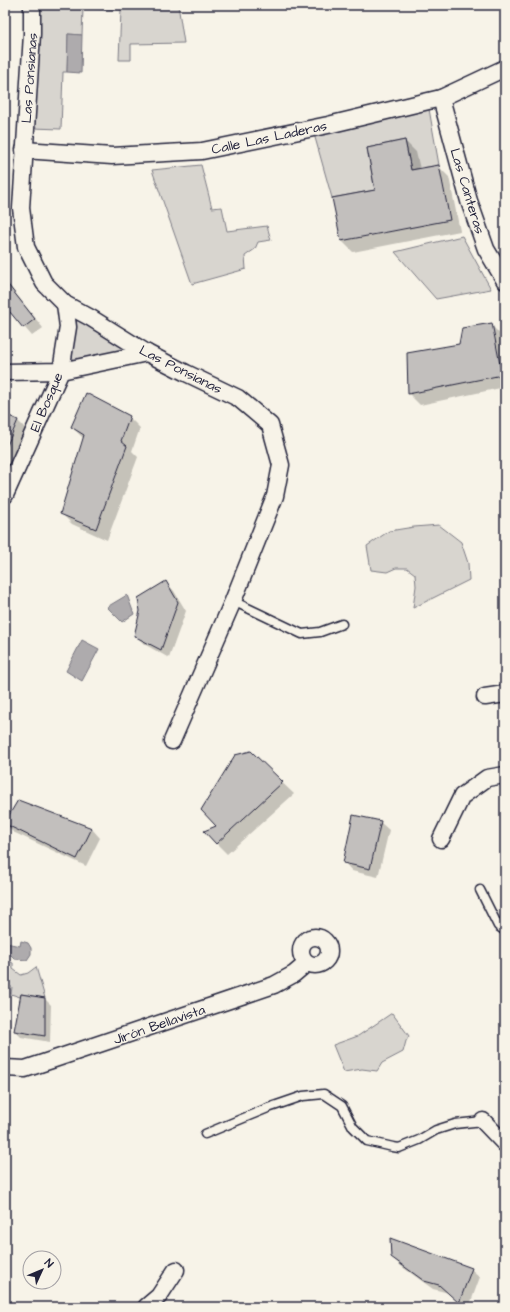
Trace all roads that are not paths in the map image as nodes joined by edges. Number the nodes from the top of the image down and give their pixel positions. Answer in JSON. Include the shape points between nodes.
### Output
{"nodes":[{"id":1,"x":32,"y":5,"type":"edge"},
{"id":2,"x":505,"y":68,"type":"edge"},
{"id":3,"x":441,"y":98,"type":"junction"},
{"id":4,"x":24,"y":150,"type":"junction"},
{"id":5,"x":505,"y":281,"type":"edge"},
{"id":6,"x":66,"y":304,"type":"junction"},
{"id":7,"x":147,"y":353,"type":"junction"},
{"id":8,"x":61,"y":371,"type":"junction"},
{"id":9,"x":5,"y":372,"type":"edge"},
{"id":10,"x":5,"y":495,"type":"edge"},
{"id":11,"x":233,"y":601,"type":"junction"},
{"id":12,"x":342,"y":624,"type":"dead end"},
{"id":13,"x":505,"y":694,"type":"edge"},
{"id":14,"x":485,"y":697,"type":"dead end"},
{"id":15,"x":172,"y":741,"type":"dead end"},
{"id":16,"x":505,"y":775,"type":"edge"},
{"id":17,"x":441,"y":839,"type":"dead end"},
{"id":18,"x":480,"y":890,"type":"dead end"},
{"id":19,"x":505,"y":931,"type":"edge"},
{"id":20,"x":307,"y":963,"type":"dead end"},
{"id":21,"x":5,"y":1068,"type":"edge"},
{"id":22,"x":483,"y":1121,"type":"joint"},
{"id":23,"x":205,"y":1134,"type":"dead end"},
{"id":24,"x":505,"y":1144,"type":"edge"},
{"id":25,"x":176,"y":1270,"type":"dead end"},
{"id":26,"x":146,"y":1307,"type":"edge"}],
"edges":[{"from":1,"to":4,"type":"street","name":"Las Ponsianas"},
{"from":2,"to":3,"type":"street","name":"Calle Las Laderas"},
{"from":3,"to":4,"type":"street","name":"Calle Las Laderas","via":[[202,151],[112,156]]},
{"from":3,"to":5,"type":"street","name":"Las Canteras","via":[[469,201],[486,249]]},
{"from":4,"to":6,"type":"street","name":"Las Ponsianas","via":[[21,208],[26,247],[44,284]]},
{"from":6,"to":7,"type":"street","name":"Las Ponsianas"},
{"from":6,"to":8,"type":"street","name":"El Bosque","via":[[68,326]]},
{"from":7,"to":8,"type":"street"},
{"from":7,"to":11,"type":"street","name":"Las Ponsianas","via":[[238,398],[270,425],[281,465],[275,496]]},
{"from":8,"to":9,"type":"street"},
{"from":8,"to":10,"type":"street","name":"El Bosque"},
{"from":11,"to":12,"type":"lane","via":[[302,634],[320,632]]},
{"from":11,"to":15,"type":"street","name":"Las Ponsianas"},
{"from":13,"to":14,"type":"street"},
{"from":16,"to":17,"type":"street","via":[[487,778],[462,796]]},
{"from":18,"to":19,"type":"lane","via":[[498,926]]},
{"from":20,"to":21,"type":"street","name":"Jirón Bellavista","via":[[274,985],[25,1069]]},
{"from":22,"to":23,"type":"lane","via":[[455,1124],[399,1148],[393,1147],[368,1141],[352,1127],[342,1106],[324,1094],[303,1096]]},
{"from":22,"to":24,"type":"street"},
{"from":25,"to":26,"type":"street","via":[[159,1296]]}]}
